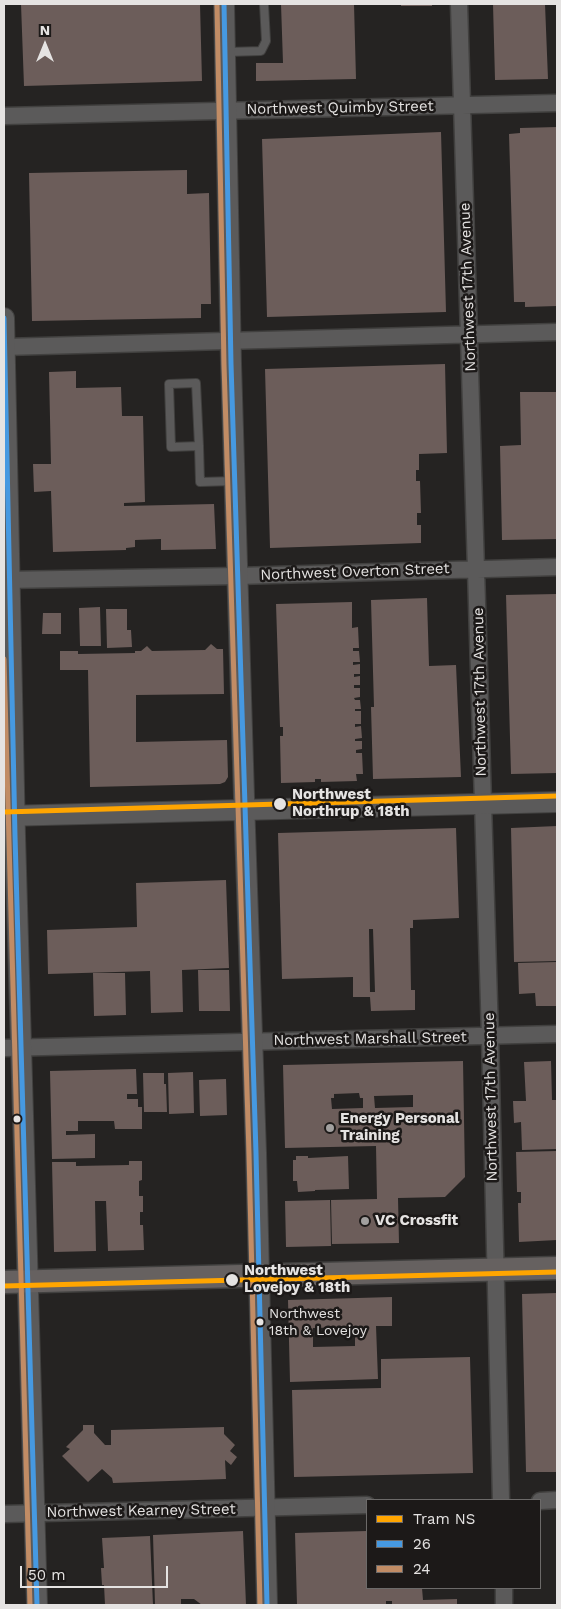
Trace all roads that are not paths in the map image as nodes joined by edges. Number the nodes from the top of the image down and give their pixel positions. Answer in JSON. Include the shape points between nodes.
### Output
{"nodes":[{"id":1,"x":224,"y":4,"type":"edge"},
{"id":2,"x":264,"y":4,"type":"edge"},
{"id":3,"x":459,"y":4,"type":"edge"},
{"id":4,"x":225,"y":52,"type":"junction"},
{"id":5,"x":557,"y":103,"type":"edge"},
{"id":6,"x":461,"y":106,"type":"junction"},
{"id":7,"x":226,"y":111,"type":"junction"},
{"id":8,"x":4,"y":116,"type":"edge"},
{"id":9,"x":4,"y":318,"type":"edge"},
{"id":10,"x":557,"y":332,"type":"edge"},
{"id":11,"x":470,"y":335,"type":"junction"},
{"id":12,"x":231,"y":340,"type":"junction"},
{"id":13,"x":4,"y":347,"type":"edge"},
{"id":14,"x":199,"y":446,"type":"junction"},
{"id":15,"x":234,"y":481,"type":"junction"},
{"id":16,"x":557,"y":567,"type":"edge"},
{"id":17,"x":477,"y":568,"type":"junction"},
{"id":18,"x":237,"y":576,"type":"junction"},
{"id":19,"x":7,"y":580,"type":"edge"},
{"id":20,"x":557,"y":802,"type":"edge"},
{"id":21,"x":483,"y":804,"type":"junction"},
{"id":22,"x":244,"y":810,"type":"junction"},
{"id":23,"x":9,"y":816,"type":"edge"},
{"id":24,"x":557,"y":1034,"type":"edge"},
{"id":25,"x":490,"y":1036,"type":"junction"},
{"id":26,"x":252,"y":1042,"type":"junction"},
{"id":27,"x":13,"y":1048,"type":"edge"},
{"id":28,"x":557,"y":1268,"type":"edge"},
{"id":29,"x":496,"y":1270,"type":"junction"},
{"id":30,"x":260,"y":1276,"type":"junction"},
{"id":31,"x":29,"y":1281,"type":"junction"},
{"id":32,"x":4,"y":1282,"type":"edge"},
{"id":33,"x":501,"y":1499,"type":"edge"},
{"id":34,"x":557,"y":1500,"type":"edge"},
{"id":35,"x":541,"y":1501,"type":"edge"},
{"id":36,"x":366,"y":1505,"type":"edge"},
{"id":37,"x":264,"y":1508,"type":"junction"},
{"id":38,"x":35,"y":1513,"type":"junction"},
{"id":39,"x":4,"y":1514,"type":"edge"},
{"id":40,"x":504,"y":1589,"type":"edge"},
{"id":41,"x":37,"y":1605,"type":"edge"},
{"id":42,"x":267,"y":1605,"type":"edge"},
{"id":43,"x":504,"y":1605,"type":"edge"}],
"edges":[{"from":1,"to":4,"type":"street"},
{"from":2,"to":4,"type":"lane","via":[[266,41],[261,51]]},
{"from":3,"to":6,"type":"street","name":"Northwest 17th Avenue"},
{"from":4,"to":7,"type":"street"},
{"from":5,"to":6,"type":"street","name":"Northwest Quimby Street"},
{"from":6,"to":7,"type":"street","name":"Northwest Quimby Street"},
{"from":6,"to":11,"type":"street","name":"Northwest 17th Avenue"},
{"from":7,"to":8,"type":"street","name":"Northwest Quimby Street"},
{"from":7,"to":12,"type":"street"},
{"from":9,"to":13,"type":"street"},
{"from":10,"to":11,"type":"street"},
{"from":11,"to":12,"type":"street"},
{"from":11,"to":17,"type":"street","name":"Northwest 17th Avenue"},
{"from":12,"to":13,"type":"street"},
{"from":12,"to":15,"type":"street"},
{"from":13,"to":19,"type":"street"},
{"from":14,"to":14,"type":"lane","via":[[196,383],[169,384],[171,447]]},
{"from":14,"to":15,"type":"lane","via":[[200,482]]},
{"from":15,"to":18,"type":"street"},
{"from":16,"to":17,"type":"street","name":"Northwest Overton Street"},
{"from":17,"to":18,"type":"street","name":"Northwest Overton Street"},
{"from":17,"to":21,"type":"street","name":"Northwest 17th Avenue"},
{"from":18,"to":19,"type":"street","name":"Northwest Overton Street"},
{"from":18,"to":22,"type":"street"},
{"from":19,"to":23,"type":"street"},
{"from":20,"to":21,"type":"street"},
{"from":21,"to":22,"type":"street"},
{"from":21,"to":25,"type":"street","name":"Northwest 17th Avenue"},
{"from":22,"to":23,"type":"street"},
{"from":22,"to":26,"type":"street"},
{"from":23,"to":27,"type":"street"},
{"from":24,"to":25,"type":"street","name":"Northwest Marshall Street"},
{"from":25,"to":26,"type":"street","name":"Northwest Marshall Street"},
{"from":25,"to":29,"type":"street","name":"Northwest 17th Avenue"},
{"from":26,"to":27,"type":"street","name":"Northwest Marshall Street"},
{"from":26,"to":30,"type":"street"},
{"from":27,"to":31,"type":"street"},
{"from":28,"to":29,"type":"main road"},
{"from":29,"to":30,"type":"main road"},
{"from":29,"to":33,"type":"street","name":"Northwest 17th Avenue"},
{"from":30,"to":31,"type":"main road"},
{"from":30,"to":37,"type":"street"},
{"from":31,"to":32,"type":"main road"},
{"from":31,"to":38,"type":"street"},
{"from":34,"to":35,"type":"street"},
{"from":36,"to":37,"type":"street","name":"Northwest Kearney Street"},
{"from":37,"to":38,"type":"street","name":"Northwest Kearney Street"},
{"from":37,"to":42,"type":"street"},
{"from":38,"to":39,"type":"street","name":"Northwest Kearney Street"},
{"from":38,"to":41,"type":"street"},
{"from":40,"to":43,"type":"street"}]}
